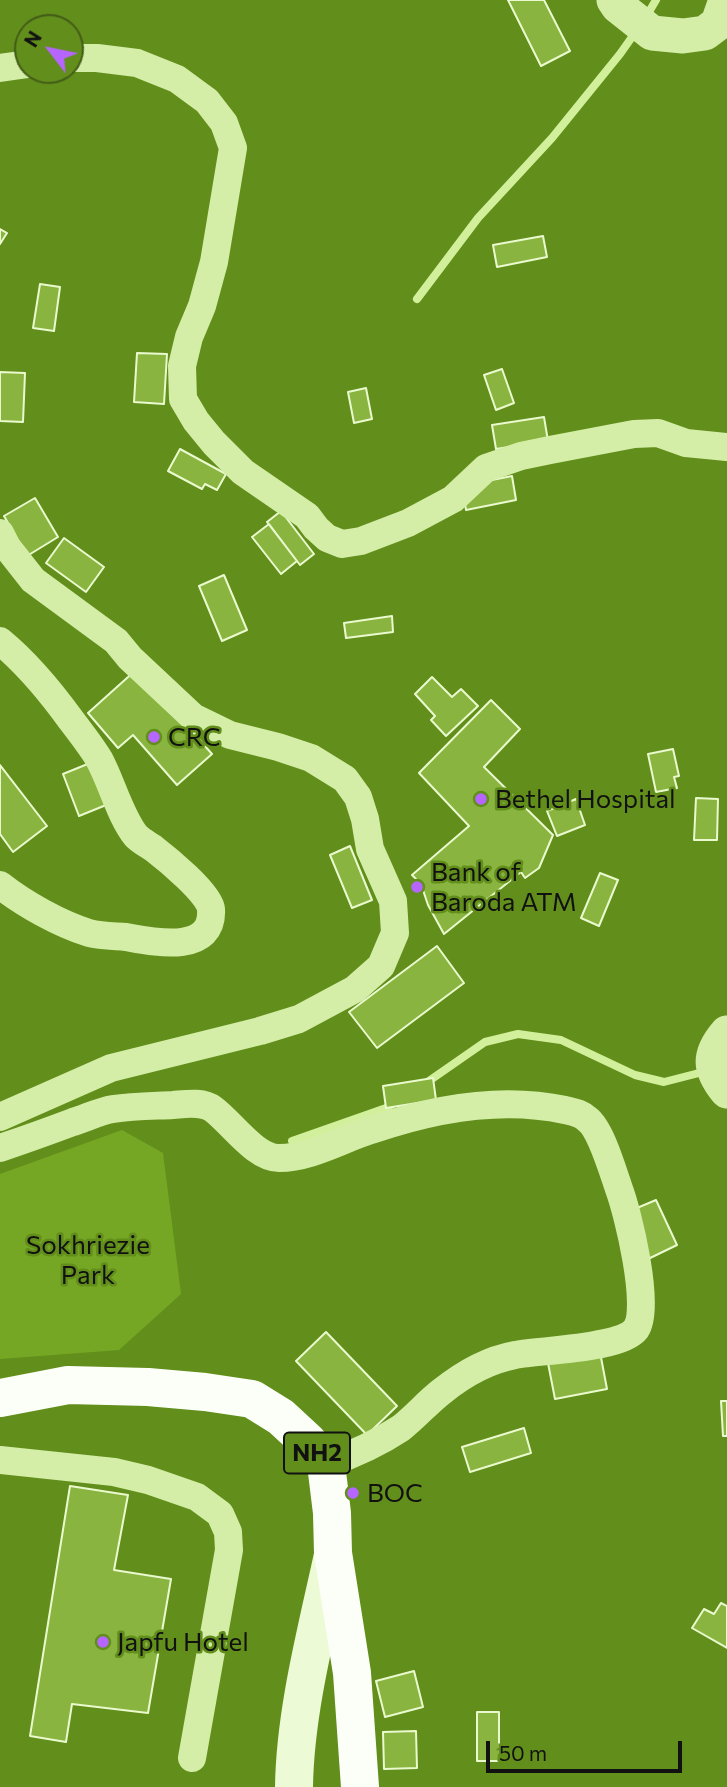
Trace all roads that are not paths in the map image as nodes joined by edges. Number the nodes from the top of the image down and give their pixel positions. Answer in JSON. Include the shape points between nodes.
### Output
{"nodes":[{"id":1,"x":614,"y":0,"type":"edge"},
{"id":2,"x":726,"y":0,"type":"edge"},
{"id":3,"x":84,"y":58,"type":"edge"},
{"id":4,"x":727,"y":447,"type":"edge"},
{"id":5,"x":0,"y":533,"type":"edge"},
{"id":6,"x":0,"y":641,"type":"edge"},
{"id":7,"x":0,"y":885,"type":"edge"},
{"id":8,"x":727,"y":1032,"type":"edge"},
{"id":9,"x":727,"y":1091,"type":"edge"},
{"id":10,"x":0,"y":1117,"type":"edge"},
{"id":11,"x":0,"y":1148,"type":"edge"},
{"id":12,"x":0,"y":1398,"type":"edge"},
{"id":13,"x":0,"y":1460,"type":"edge"},
{"id":14,"x":326,"y":1464,"type":"junction"},
{"id":15,"x":333,"y":1553,"type":"junction"},
{"id":16,"x":192,"y":1758,"type":"dead end"},
{"id":17,"x":294,"y":1787,"type":"edge"},
{"id":18,"x":360,"y":1787,"type":"edge"}],
"edges":[{"from":1,"to":2,"type":"street","via":[[652,33],[683,36],[705,33],[718,23]]},
{"from":3,"to":4,"type":"street","via":[[137,62],[177,79],[207,101],[224,123],[233,148],[214,261],[182,366],[183,399],[214,443],[243,472],[307,516],[327,538],[342,544],[361,541],[408,523],[453,499],[486,468],[521,456],[634,434],[658,433],[686,443]]},
{"from":5,"to":10,"type":"street","via":[[33,580],[116,641],[193,717],[230,735],[311,758],[345,779],[358,797],[370,849],[393,901],[395,933],[381,966],[355,989],[299,1019],[111,1068]]},
{"from":6,"to":7,"type":"street","via":[[46,686],[85,738],[139,839],[204,894],[211,907],[209,924],[202,936],[187,942],[91,933],[39,910]]},
{"from":8,"to":9,"type":"street","via":[[712,1061],[717,1079]]},
{"from":11,"to":14,"type":"street","via":[[110,1109],[186,1104],[212,1108],[260,1152],[277,1158],[326,1147],[423,1114],[471,1106],[561,1109],[590,1120],[624,1203],[642,1288],[639,1325],[622,1338],[485,1364],[376,1444]]},
{"from":12,"to":14,"type":"highway","number":"NH2","via":[[68,1385],[148,1387],[252,1399],[281,1417]]},
{"from":13,"to":16,"type":"street","via":[[148,1480],[197,1497],[220,1514],[229,1550]]},
{"from":14,"to":15,"type":"highway","number":"NH2"},
{"from":15,"to":17,"type":"main road","via":[[310,1659]]},
{"from":15,"to":18,"type":"highway","number":"NH2","via":[[352,1673]]}]}
